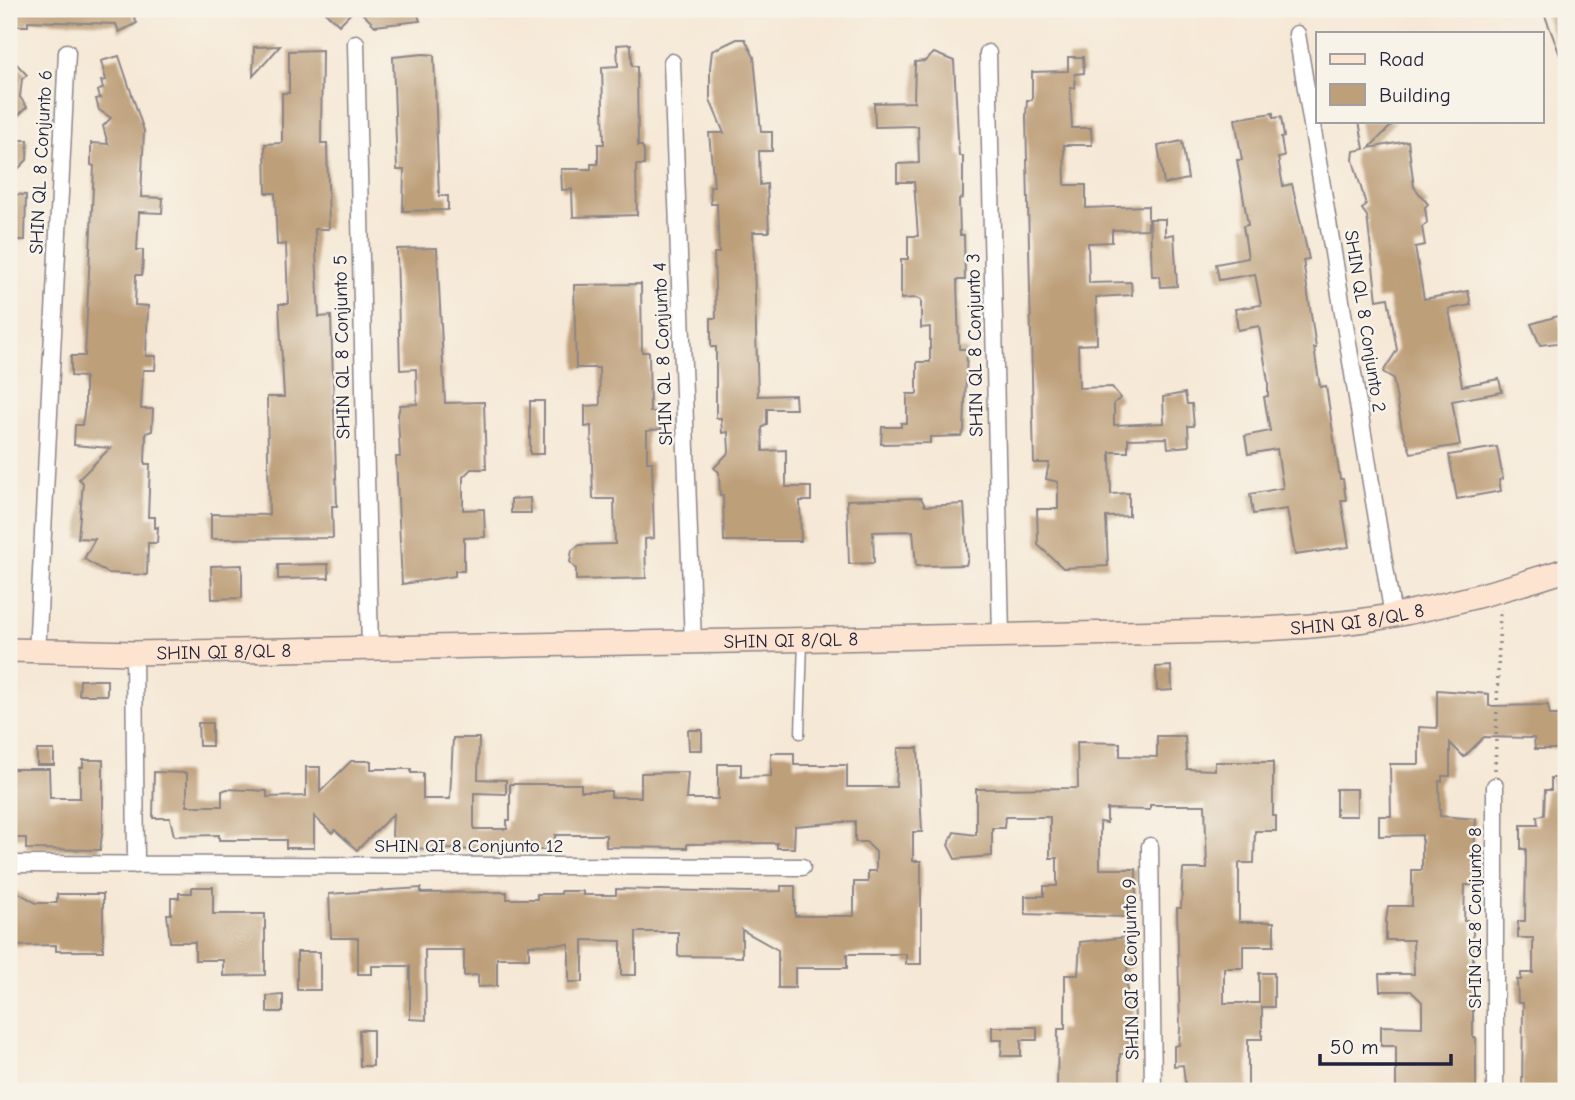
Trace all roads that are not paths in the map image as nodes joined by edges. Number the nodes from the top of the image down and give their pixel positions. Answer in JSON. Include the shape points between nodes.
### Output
{"nodes":[{"id":1,"x":1297,"y":34,"type":"dead end"},
{"id":2,"x":355,"y":43,"type":"dead end"},
{"id":3,"x":67,"y":51,"type":"dead end"},
{"id":4,"x":988,"y":54,"type":"dead end"},
{"id":5,"x":672,"y":62,"type":"dead end"},
{"id":6,"x":1566,"y":570,"type":"edge"},
{"id":7,"x":1394,"y":616,"type":"junction"},
{"id":8,"x":1001,"y":636,"type":"junction"},
{"id":9,"x":803,"y":641,"type":"junction"},
{"id":10,"x":693,"y":644,"type":"junction"},
{"id":11,"x":370,"y":649,"type":"junction"},
{"id":12,"x":9,"y":650,"type":"edge"},
{"id":13,"x":37,"y":653,"type":"junction"},
{"id":14,"x":134,"y":653,"type":"junction"},
{"id":15,"x":800,"y":734,"type":"dead end"},
{"id":16,"x":1495,"y":786,"type":"road end"},
{"id":17,"x":1150,"y":846,"type":"dead end"},
{"id":18,"x":9,"y":864,"type":"edge"},
{"id":19,"x":136,"y":865,"type":"junction"},
{"id":20,"x":802,"y":867,"type":"dead end"},
{"id":21,"x":1153,"y":1091,"type":"edge"},
{"id":22,"x":1495,"y":1091,"type":"edge"}],
"edges":[{"from":1,"to":7,"type":"street","name":"SHIN QL 8 Conjunto 2"},
{"from":2,"to":11,"type":"street","name":"SHIN QL 8 Conjunto 5"},
{"from":3,"to":13,"type":"street","name":"SHIN QL 8 Conjunto 6"},
{"from":4,"to":8,"type":"street","name":"SHIN QL 8 Conjunto 3"},
{"from":5,"to":10,"type":"street","name":"SHIN QL 8 Conjunto 4"},
{"from":6,"to":7,"type":"street","name":"SHIN QI 8/QL 8"},
{"from":7,"to":8,"type":"street","name":"SHIN QI 8/QL 8","via":[[1225,631]]},
{"from":8,"to":9,"type":"street","name":"SHIN QI 8/QL 8"},
{"from":9,"to":10,"type":"street","name":"SHIN QI 8/QL 8"},
{"from":9,"to":15,"type":"lane"},
{"from":10,"to":11,"type":"street","name":"SHIN QI 8/QL 8"},
{"from":11,"to":14,"type":"street","name":"SHIN QI 8/QL 8"},
{"from":12,"to":13,"type":"street","name":"SHIN QI 8/QL 8"},
{"from":13,"to":14,"type":"street","name":"SHIN QI 8/QL 8"},
{"from":14,"to":19,"type":"street"},
{"from":16,"to":22,"type":"street","name":"SHIN QI 8 Conjunto 8"},
{"from":17,"to":21,"type":"street","name":"SHIN QI 8 Conjunto 9"},
{"from":18,"to":19,"type":"street","name":"SHIN QI 8 Conjunto 12"},
{"from":19,"to":20,"type":"street","name":"SHIN QI 8 Conjunto 12"}]}
